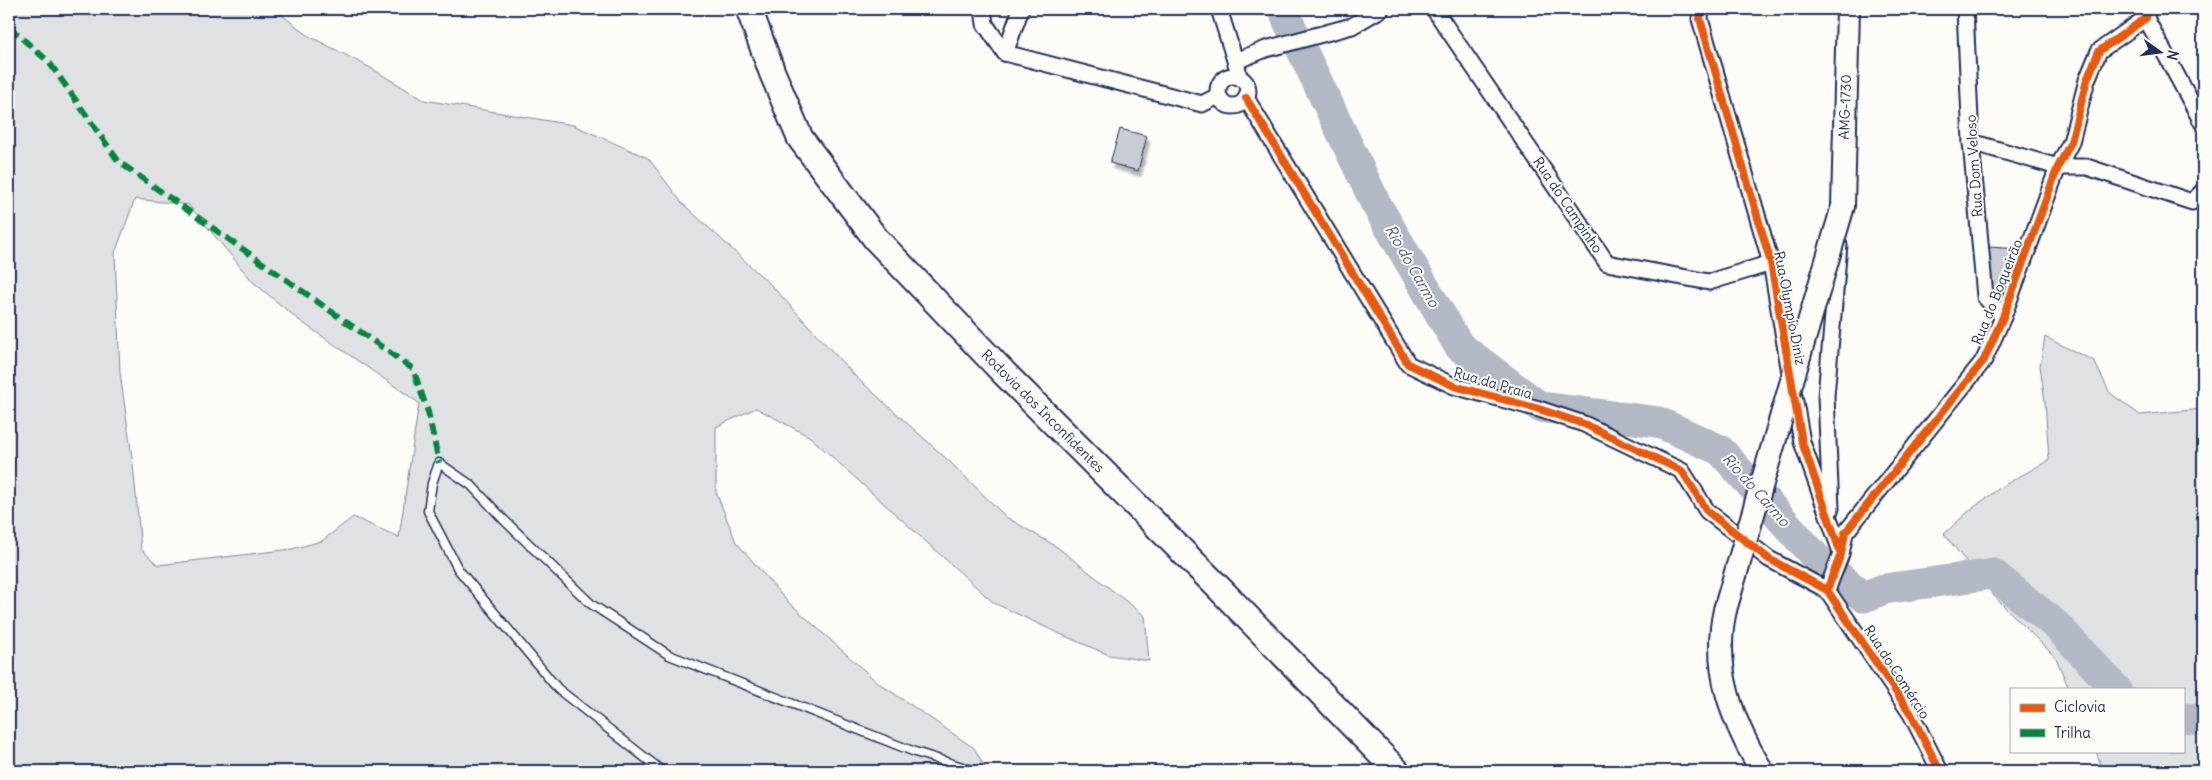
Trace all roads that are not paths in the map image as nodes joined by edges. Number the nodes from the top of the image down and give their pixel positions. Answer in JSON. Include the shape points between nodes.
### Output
{"nodes":[{"id":1,"x":749,"y":9,"type":"edge"},
{"id":2,"x":759,"y":9,"type":"edge"},
{"id":3,"x":983,"y":9,"type":"edge"},
{"id":4,"x":1021,"y":9,"type":"edge"},
{"id":5,"x":1219,"y":9,"type":"edge"},
{"id":6,"x":1381,"y":9,"type":"edge"},
{"id":7,"x":1434,"y":9,"type":"edge"},
{"id":8,"x":1701,"y":9,"type":"edge"},
{"id":9,"x":1848,"y":9,"type":"edge"},
{"id":10,"x":1965,"y":9,"type":"edge"},
{"id":11,"x":2145,"y":12,"type":"edge"},
{"id":12,"x":1005,"y":53,"type":"junction"},
{"id":13,"x":1236,"y":61,"type":"junction"},
{"id":14,"x":772,"y":72,"type":"junction"},
{"id":15,"x":1239,"y":77,"type":"junction"},
{"id":16,"x":1218,"y":96,"type":"junction"},
{"id":17,"x":1246,"y":98,"type":"junction"},
{"id":18,"x":2203,"y":124,"type":"edge"},
{"id":19,"x":1971,"y":142,"type":"junction"},
{"id":20,"x":2058,"y":168,"type":"junction"},
{"id":21,"x":2203,"y":191,"type":"edge"},
{"id":22,"x":1843,"y":206,"type":"junction"},
{"id":23,"x":1771,"y":263,"type":"junction"},
{"id":24,"x":2003,"y":317,"type":"junction"},
{"id":25,"x":1831,"y":521,"type":"junction"},
{"id":26,"x":1841,"y":554,"type":"junction"},
{"id":27,"x":1827,"y":590,"type":"junction"},
{"id":28,"x":662,"y":771,"type":"edge"},
{"id":29,"x":975,"y":771,"type":"edge"},
{"id":30,"x":1397,"y":771,"type":"edge"},
{"id":31,"x":1762,"y":771,"type":"edge"},
{"id":32,"x":1940,"y":771,"type":"edge"}],
"edges":[{"from":1,"to":14,"type":"main road","name":"Rodovia dos Inconfidentes"},
{"from":2,"to":14,"type":"street"},
{"from":3,"to":12,"type":"street","via":[[985,24]]},
{"from":4,"to":12,"type":"street"},
{"from":5,"to":13,"type":"street"},
{"from":6,"to":13,"type":"street","via":[[1352,26],[1266,49]]},
{"from":7,"to":23,"type":"street","name":"Rua do Campinho","via":[[1607,263],[1709,282]]},
{"from":8,"to":23,"type":"street","name":"Rua Olympio Diniz","via":[[1702,28]]},
{"from":9,"to":22,"type":"main road","name":"AMG-1730"},
{"from":10,"to":19,"type":"street","name":"Rua Dom Veloso"},
{"from":11,"to":18,"type":"street"},
{"from":11,"to":20,"type":"street","name":"Rua do Boqueirão","via":[[2099,51],[2087,80],[2071,142]]},
{"from":12,"to":16,"type":"street","via":[[1202,104]]},
{"from":13,"to":15,"type":"street"},
{"from":14,"to":30,"type":"main road","name":"Rodovia dos Inconfidentes","via":[[800,138],[876,239],[1004,374]]},
{"from":15,"to":16,"type":"street","via":[[1229,76],[1221,82]]},
{"from":15,"to":17,"type":"street","via":[[1248,88]]},
{"from":16,"to":17,"type":"street","via":[[1229,106],[1239,105]]},
{"from":17,"to":27,"type":"street","name":"Rua da Praia","via":[[1408,364],[1454,386],[1584,424],[1682,471],[1707,511],[1769,559]]},
{"from":19,"to":20,"type":"street"},
{"from":19,"to":24,"type":"street","name":"Rua Dom Veloso","via":[[1985,297]]},
{"from":20,"to":21,"type":"street","via":[[2087,167],[2192,202]]},
{"from":20,"to":24,"type":"street","name":"Rua do Boqueirão"},
{"from":22,"to":25,"type":"street","via":[[1826,396]]},
{"from":22,"to":31,"type":"main road","name":"AMG-1730","bridge":true,"via":[[1720,631],[1721,658],[1733,715],[1743,741]]},
{"from":23,"to":25,"type":"street","name":"Rua Olympio Diniz","via":[[1802,442]]},
{"from":24,"to":26,"type":"street","name":"Rua do Boqueirão","via":[[1984,360],[1845,533]]},
{"from":25,"to":26,"type":"street","name":"Rua Olympio Diniz"},
{"from":26,"to":27,"type":"street","name":"Rua do Boqueirão"},
{"from":27,"to":32,"type":"street","name":"Rua do Comércio","via":[[1911,714]]},
{"from":28,"to":29,"type":"lane","via":[[558,689],[458,569],[428,511],[439,463],[471,485],[591,604],[669,655],[915,752]]}]}
